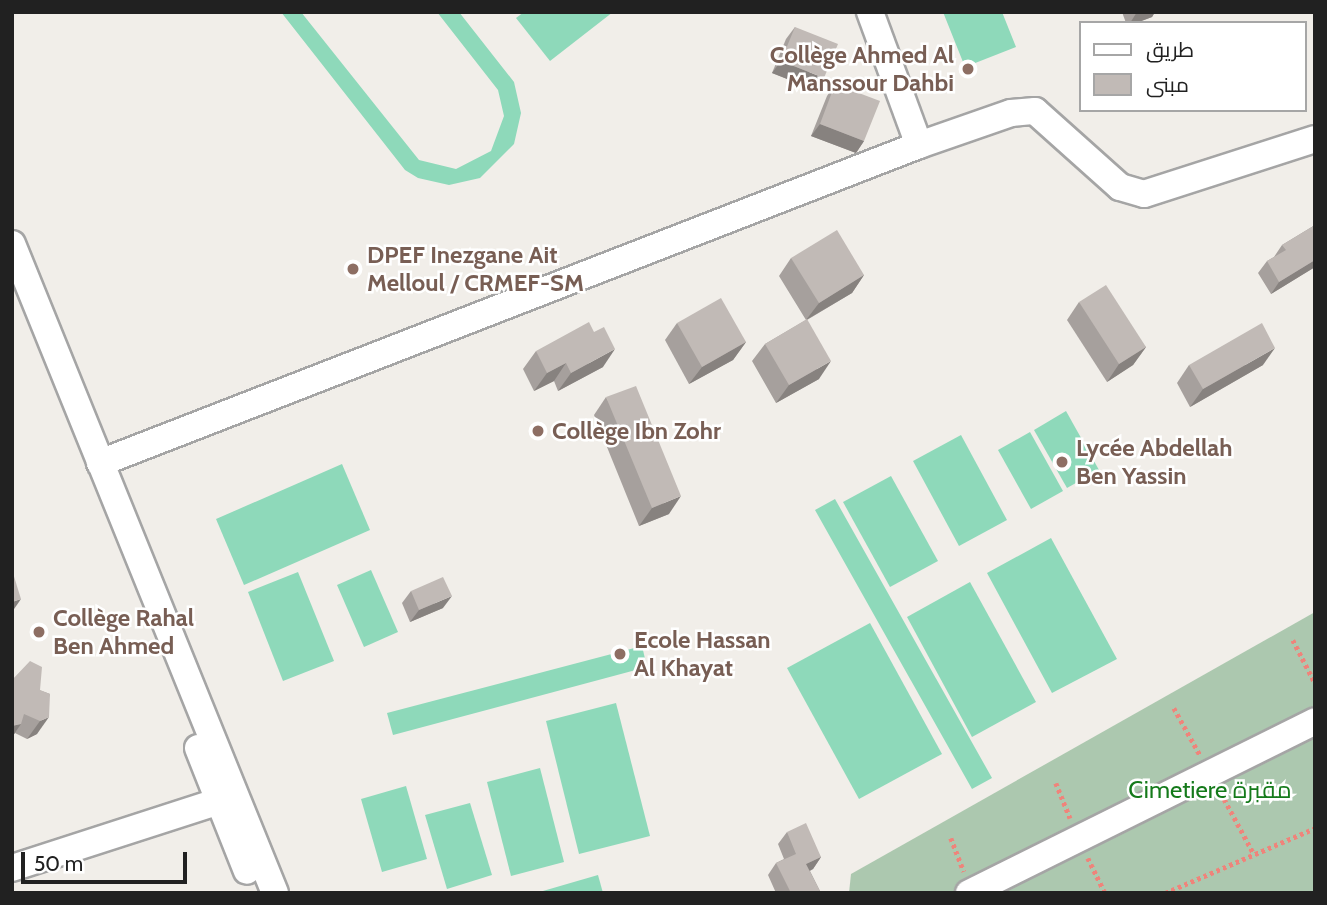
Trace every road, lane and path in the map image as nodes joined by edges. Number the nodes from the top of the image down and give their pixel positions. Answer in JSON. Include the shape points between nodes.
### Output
{"nodes":[{"id":1,"x":870,"y":12,"type":"edge"},
{"id":2,"x":1315,"y":139,"type":"edge"},
{"id":3,"x":919,"y":145,"type":"junction"},
{"id":4,"x":12,"y":244,"type":"edge"},
{"id":5,"x":12,"y":289,"type":"edge"},
{"id":6,"x":100,"y":463,"type":"junction"},
{"id":7,"x":1293,"y":640,"type":"dead end"},
{"id":8,"x":1315,"y":682,"type":"edge"},
{"id":9,"x":1315,"y":721,"type":"edge"},
{"id":10,"x":228,"y":798,"type":"junction"},
{"id":11,"x":1315,"y":828,"type":"edge"},
{"id":12,"x":951,"y":838,"type":"dead end"},
{"id":13,"x":12,"y":868,"type":"edge"},
{"id":14,"x":970,"y":892,"type":"edge"},
{"id":15,"x":256,"y":893,"type":"edge"},
{"id":16,"x":275,"y":893,"type":"edge"},
{"id":17,"x":1165,"y":893,"type":"edge"}],
"edges":[{"from":1,"to":3,"type":"street"},
{"from":2,"to":3,"type":"street","via":[[1179,187],[1144,194],[1120,187],[1035,111],[1010,113]]},
{"from":3,"to":6,"type":"street"},
{"from":4,"to":6,"type":"street"},
{"from":5,"to":10,"type":"street"},
{"from":6,"to":10,"type":"street"},
{"from":7,"to":8,"type":"path"},
{"from":9,"to":14,"type":"street"},
{"from":10,"to":13,"type":"street"},
{"from":10,"to":15,"type":"street"},
{"from":10,"to":16,"type":"street"},
{"from":11,"to":17,"type":"path"},
{"from":12,"to":14,"type":"path"}]}
